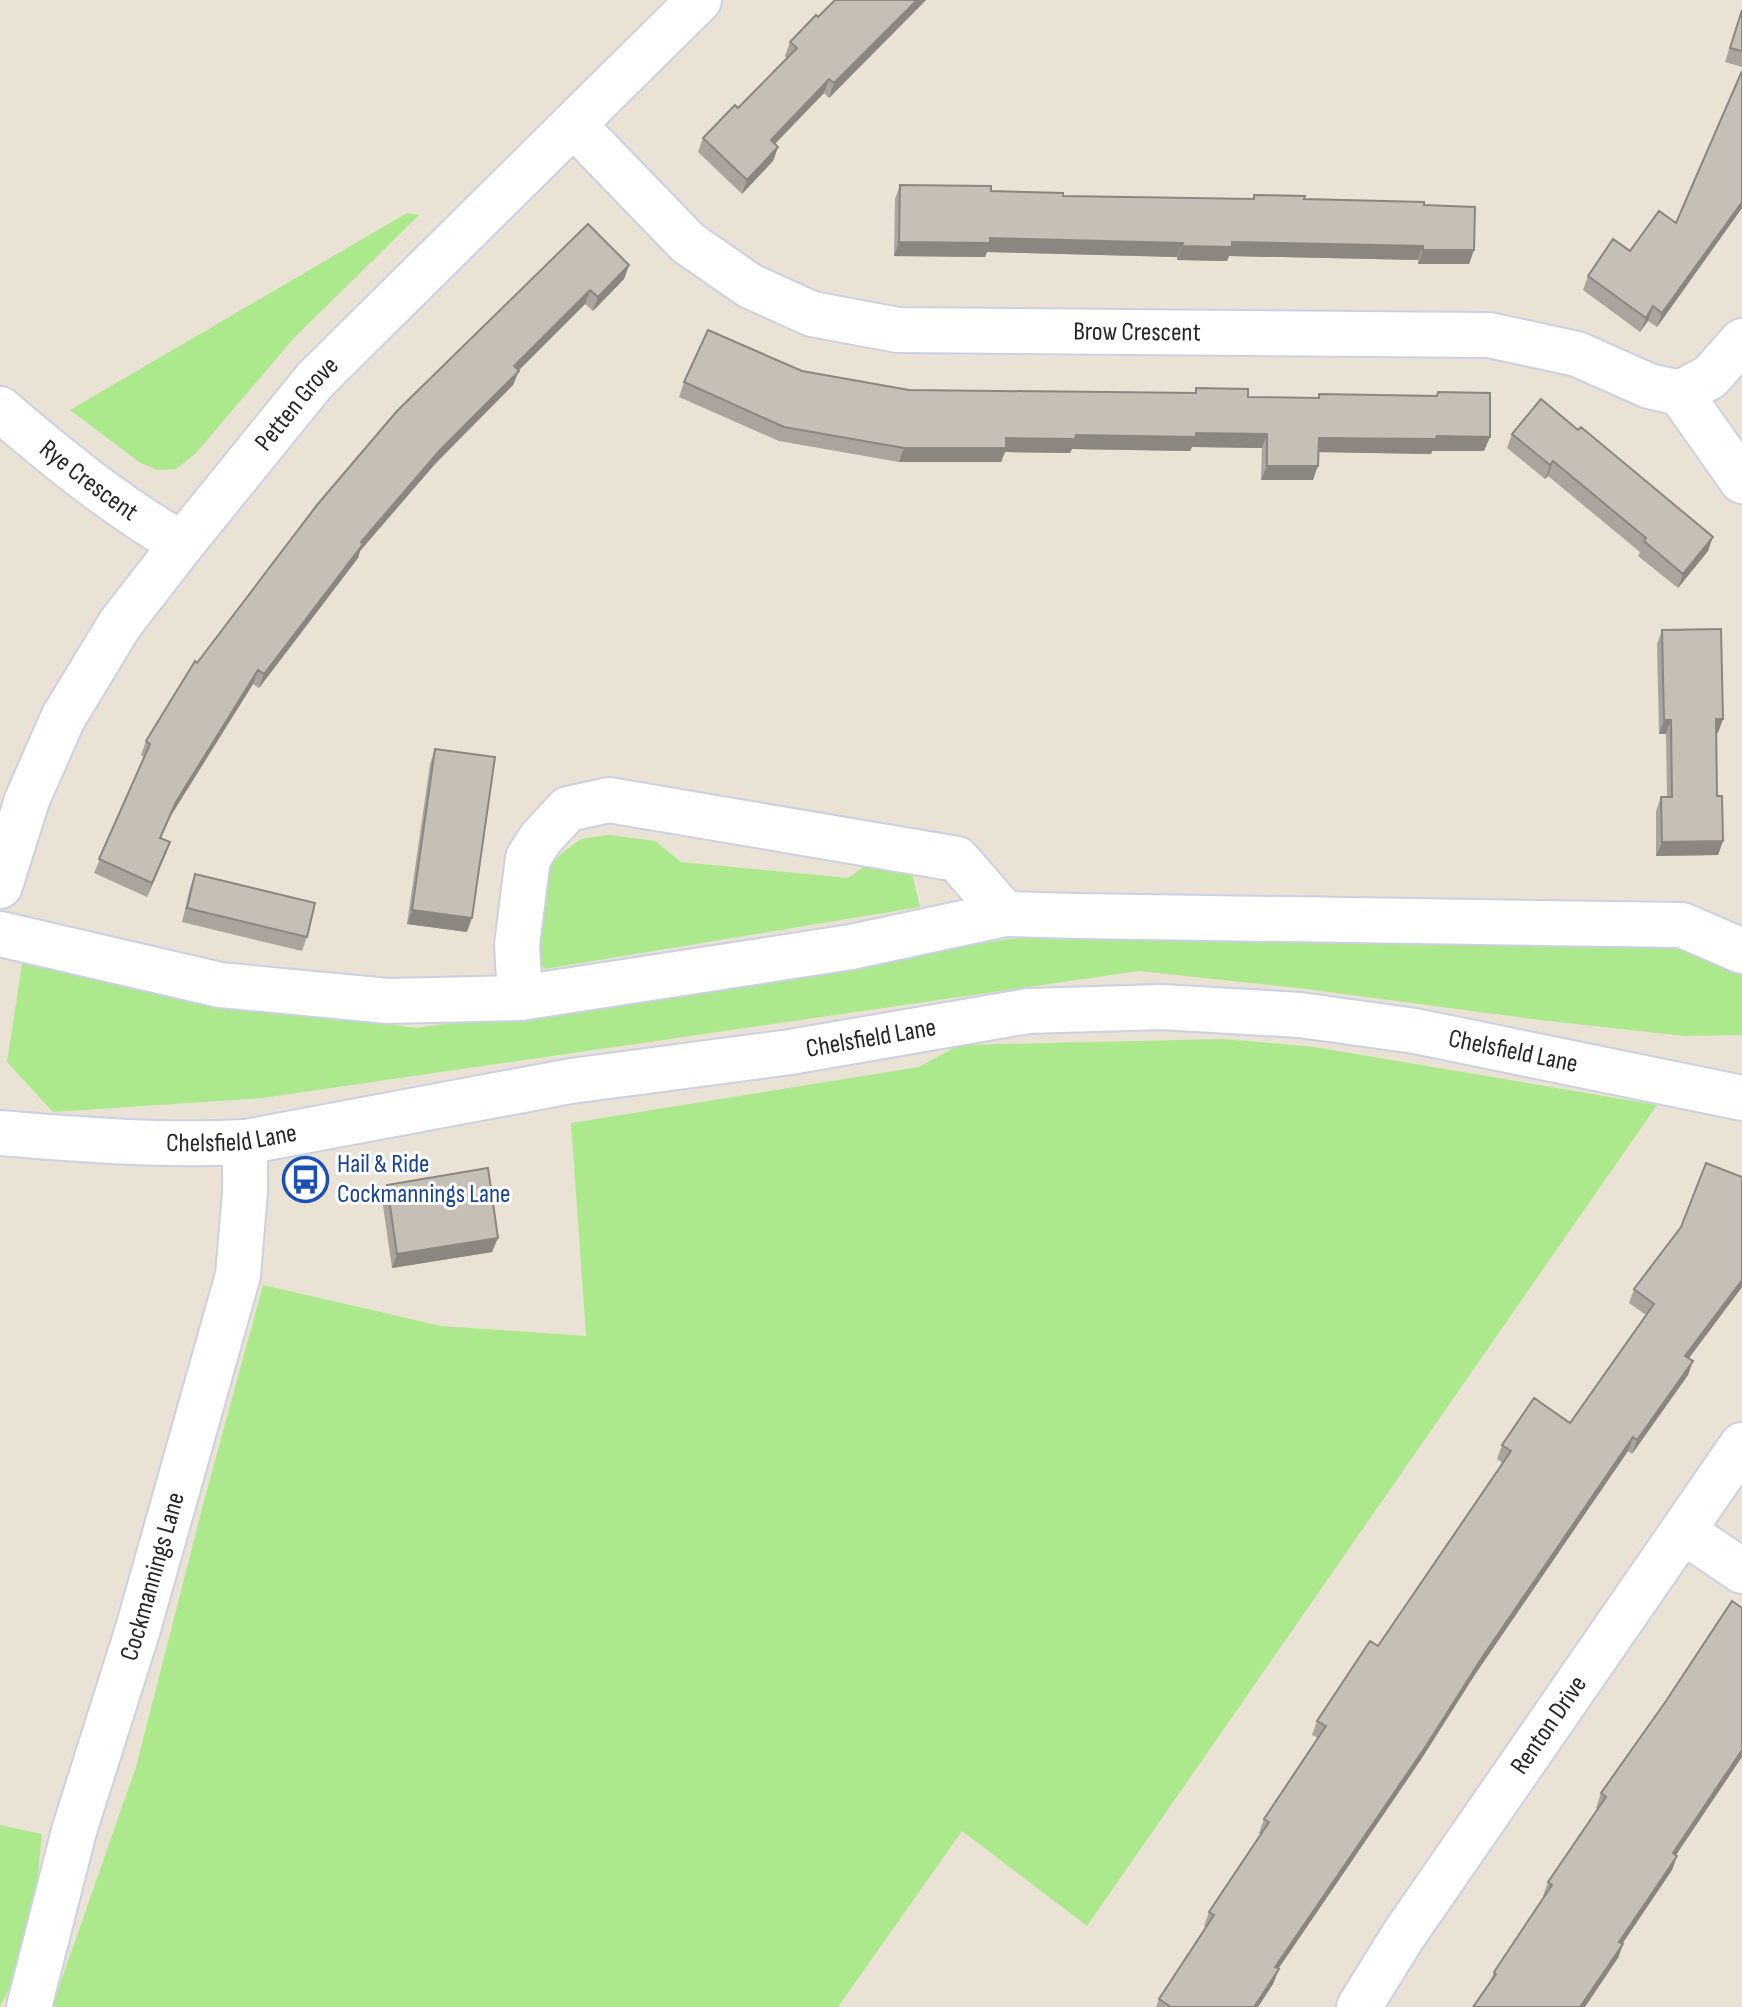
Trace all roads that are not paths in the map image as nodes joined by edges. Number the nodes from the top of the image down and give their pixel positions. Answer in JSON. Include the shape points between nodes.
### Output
{"nodes":[{"id":1,"x":699,"y":0,"type":"edge"},
{"id":2,"x":574,"y":125,"type":"junction"},
{"id":3,"x":1742,"y":341,"type":"edge"},
{"id":4,"x":1680,"y":393,"type":"junction"},
{"id":5,"x":0,"y":409,"type":"edge"},
{"id":6,"x":1742,"y":481,"type":"edge"},
{"id":7,"x":182,"y":544,"type":"junction"},
{"id":8,"x":0,"y":886,"type":"edge"},
{"id":9,"x":1005,"y":914,"type":"junction"},
{"id":10,"x":0,"y":934,"type":"edge"},
{"id":11,"x":1742,"y":951,"type":"edge"},
{"id":12,"x":520,"y":998,"type":"junction"},
{"id":13,"x":1742,"y":1098,"type":"edge"},
{"id":14,"x":0,"y":1133,"type":"edge"},
{"id":15,"x":245,"y":1142,"type":"junction"},
{"id":16,"x":1742,"y":1445,"type":"edge"},
{"id":17,"x":1683,"y":1531,"type":"junction"},
{"id":18,"x":1742,"y":1571,"type":"edge"},
{"id":19,"x":29,"y":2007,"type":"edge"},
{"id":20,"x":1359,"y":2007,"type":"edge"}],
"edges":[{"from":1,"to":2,"type":"street","name":"Petten Grove"},
{"from":2,"to":4,"type":"street","name":"Brow Crescent","via":[[688,243],[750,286],[812,314],[898,330],[1489,335],[1577,354],[1649,386]]},
{"from":2,"to":7,"type":"street","name":"Petten Grove","via":[[315,380]]},
{"from":3,"to":4,"type":"street","via":[[1710,377]]},
{"from":4,"to":6,"type":"street"},
{"from":5,"to":7,"type":"street","name":"Rye Crescent","via":[[113,501]]},
{"from":7,"to":8,"type":"street","name":"Petten Grove","via":[[120,624],[63,718],[27,800]]},
{"from":9,"to":11,"type":"street","via":[[1682,925]]},
{"from":9,"to":12,"type":"street","via":[[851,947]]},
{"from":9,"to":12,"type":"street","via":[[957,859],[609,800],[568,809],[528,858],[517,945]]},
{"from":10,"to":12,"type":"street","via":[[220,985],[388,1001]]},
{"from":13,"to":15,"type":"street","name":"Chelsfield Lane","via":[[1415,1031],[1300,1015],[1147,1007],[1028,1011],[790,1052],[571,1081]]},
{"from":14,"to":15,"type":"street","name":"Chelsfield Lane"},
{"from":15,"to":19,"type":"street","name":"Cockmannings Lane","via":[[238,1275],[138,1629],[74,1831]]},
{"from":16,"to":17,"type":"street","name":"Renton Drive"},
{"from":17,"to":18,"type":"street"},
{"from":17,"to":20,"type":"street","name":"Renton Drive"}]}
